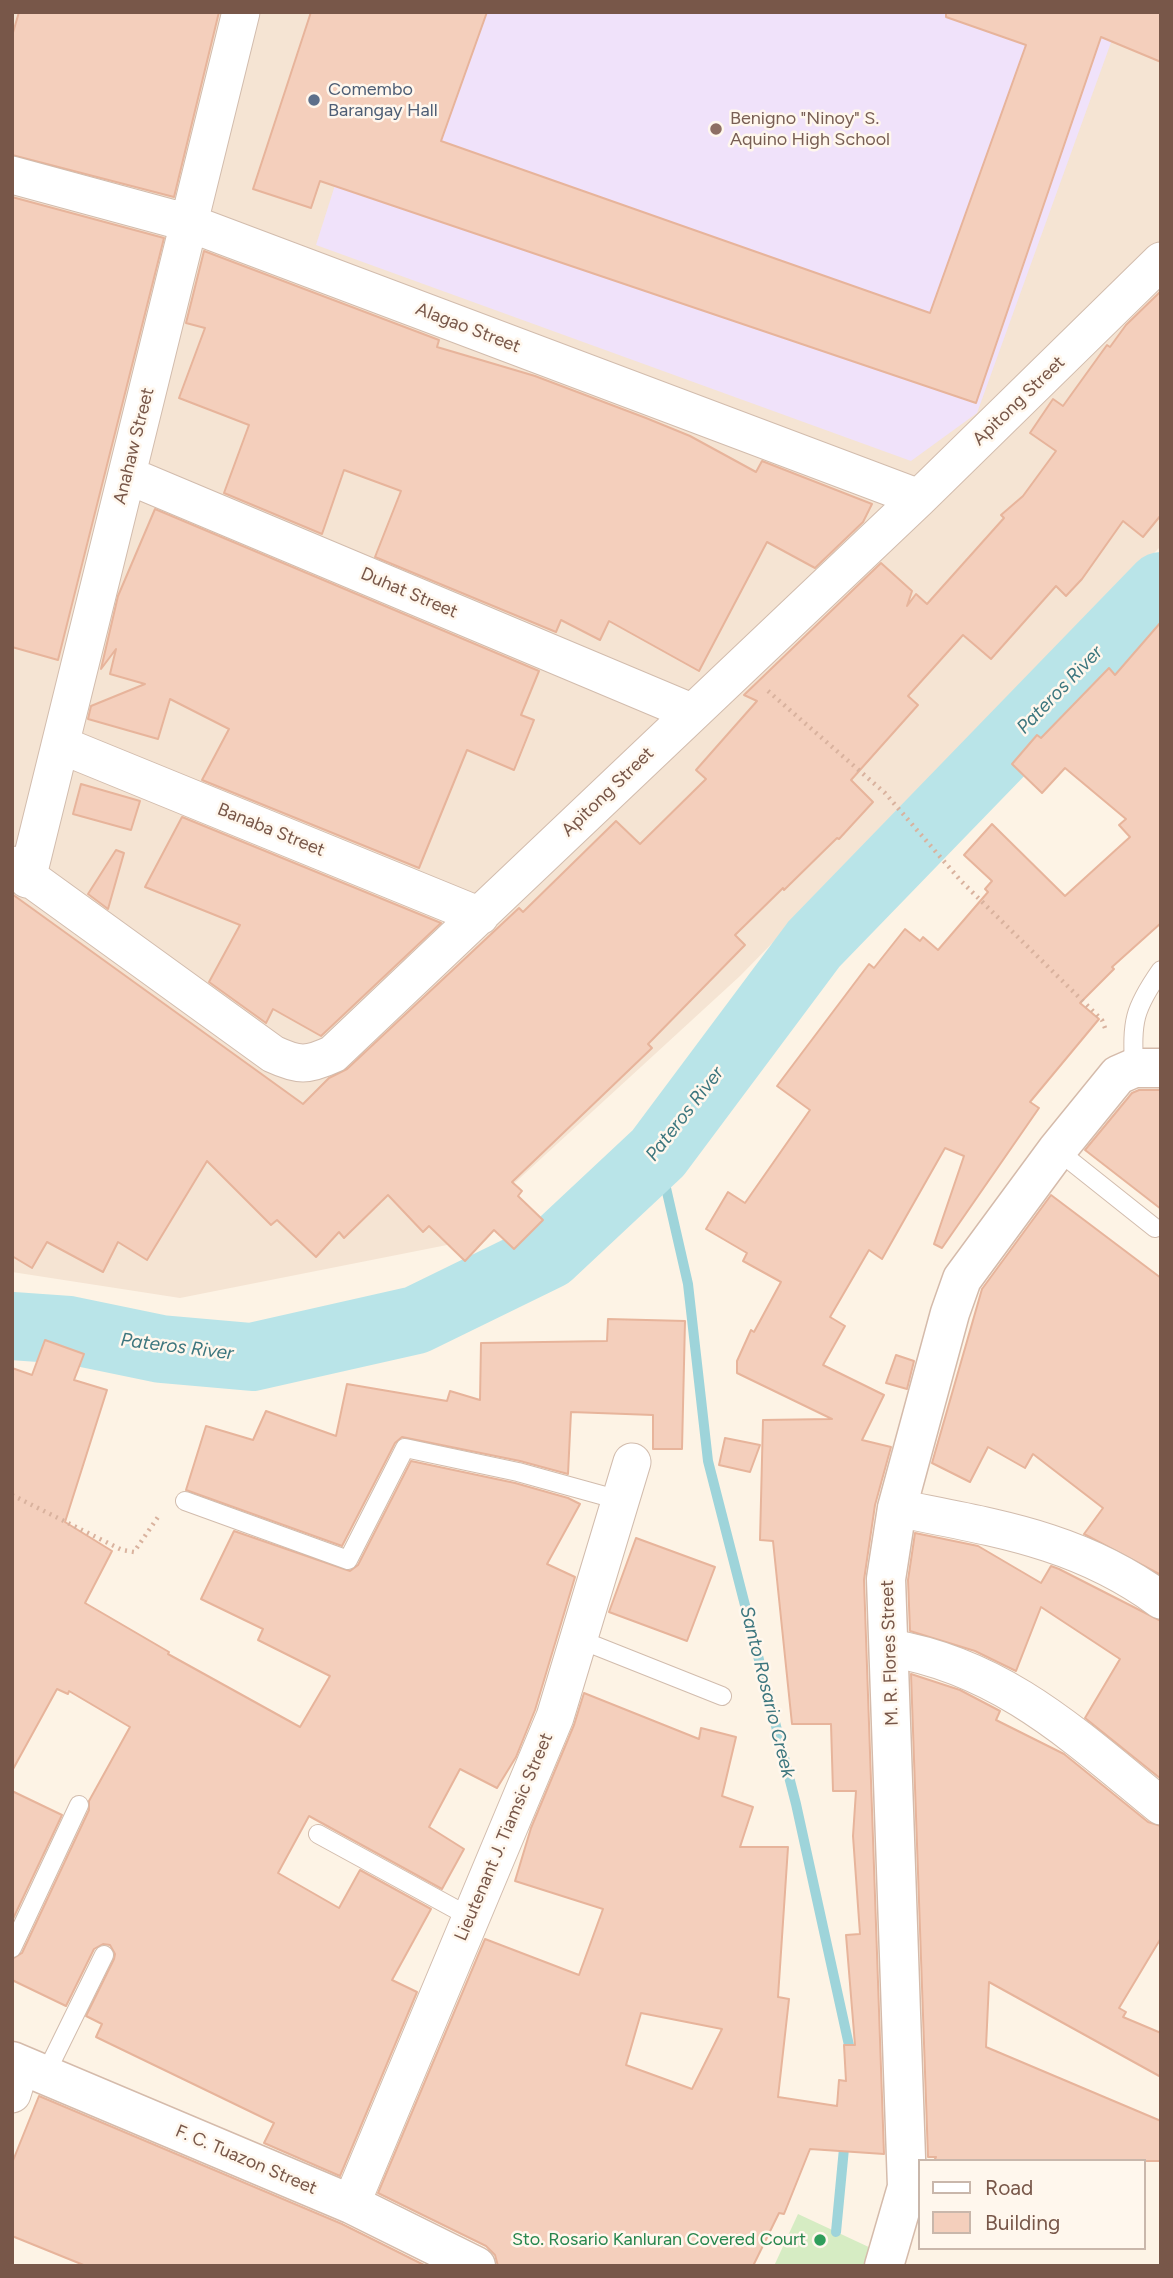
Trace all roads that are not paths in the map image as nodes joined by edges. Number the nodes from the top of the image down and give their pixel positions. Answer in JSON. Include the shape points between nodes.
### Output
{"nodes":[{"id":1,"x":241,"y":12,"type":"edge"},
{"id":2,"x":12,"y":175,"type":"edge"},
{"id":3,"x":189,"y":223,"type":"junction"},
{"id":4,"x":1161,"y":261,"type":"edge"},
{"id":5,"x":127,"y":475,"type":"junction"},
{"id":6,"x":919,"y":498,"type":"junction"},
{"id":7,"x":691,"y":712,"type":"junction"},
{"id":8,"x":61,"y":745,"type":"junction"},
{"id":9,"x":20,"y":872,"type":"edge"},
{"id":10,"x":480,"y":916,"type":"junction"},
{"id":11,"x":1161,"y":970,"type":"edge"},
{"id":12,"x":1138,"y":1071,"type":"edge"},
{"id":13,"x":1057,"y":1150,"type":"junction"},
{"id":14,"x":1155,"y":1228,"type":"dead end"},
{"id":15,"x":632,"y":1462,"type":"dead end"},
{"id":16,"x":185,"y":1501,"type":"road end"},
{"id":17,"x":622,"y":1501,"type":"junction"},
{"id":18,"x":897,"y":1508,"type":"junction"},
{"id":19,"x":1161,"y":1600,"type":"edge"},
{"id":20,"x":576,"y":1638,"type":"junction"},
{"id":21,"x":890,"y":1648,"type":"junction"},
{"id":22,"x":722,"y":1696,"type":"dead end"},
{"id":23,"x":79,"y":1805,"type":"dead end"},
{"id":24,"x":1161,"y":1806,"type":"edge"},
{"id":25,"x":318,"y":1834,"type":"dead end"},
{"id":26,"x":470,"y":1917,"type":"junction"},
{"id":27,"x":12,"y":1948,"type":"edge"},
{"id":28,"x":104,"y":1955,"type":"dead end"},
{"id":29,"x":23,"y":2074,"type":"edge"},
{"id":30,"x":351,"y":2204,"type":"junction"},
{"id":31,"x":476,"y":2266,"type":"edge"},
{"id":32,"x":884,"y":2266,"type":"edge"}],
"edges":[{"from":1,"to":3,"type":"street","name":"Anahaw Street"},
{"from":2,"to":3,"type":"street","name":"Alagao Street"},
{"from":3,"to":5,"type":"street","name":"Anahaw Street"},
{"from":3,"to":6,"type":"street","name":"Alagao Street"},
{"from":4,"to":6,"type":"street","name":"Apitong Street"},
{"from":5,"to":7,"type":"street","name":"Duhat Street"},
{"from":5,"to":8,"type":"street","name":"Anahaw Street"},
{"from":6,"to":7,"type":"street","name":"Apitong Street"},
{"from":7,"to":10,"type":"street","name":"Apitong Street"},
{"from":8,"to":9,"type":"street","name":"Anahaw Street"},
{"from":8,"to":10,"type":"street","name":"Banaba Street"},
{"from":9,"to":10,"type":"street","name":"Apitong Street","via":[[273,1054],[295,1065],[333,1054]]},
{"from":11,"to":12,"type":"lane","via":[[1142,998],[1132,1025]]},
{"from":12,"to":13,"type":"street","name":"M. R. Flores Street"},
{"from":13,"to":14,"type":"lane"},
{"from":13,"to":18,"type":"street","name":"M. R. Flores Street","via":[[962,1279]]},
{"from":15,"to":17,"type":"street","name":"Lieutenant J. Tiamsic Street"},
{"from":16,"to":17,"type":"lane","via":[[348,1560],[405,1448]]},
{"from":17,"to":20,"type":"street","name":"Lieutenant J. Tiamsic Street"},
{"from":18,"to":19,"type":"street","via":[[1078,1551]]},
{"from":18,"to":21,"type":"street","name":"M. R. Flores Street","via":[[886,1579]]},
{"from":20,"to":22,"type":"lane"},
{"from":20,"to":26,"type":"street","name":"Lieutenant J. Tiamsic Street","via":[[555,1717]]},
{"from":21,"to":24,"type":"street","via":[[928,1654],[994,1680],[1046,1711]]},
{"from":21,"to":32,"type":"street","name":"M. R. Flores Street","via":[[907,2186]]},
{"from":23,"to":27,"type":"lane"},
{"from":25,"to":26,"type":"lane"},
{"from":26,"to":30,"type":"street","name":"Lieutenant J. Tiamsic Street"},
{"from":28,"to":29,"type":"lane"},
{"from":29,"to":30,"type":"street","name":"F. C. Tuazon Street"},
{"from":30,"to":31,"type":"street","name":"F. C. Tuazon Street"}]}
